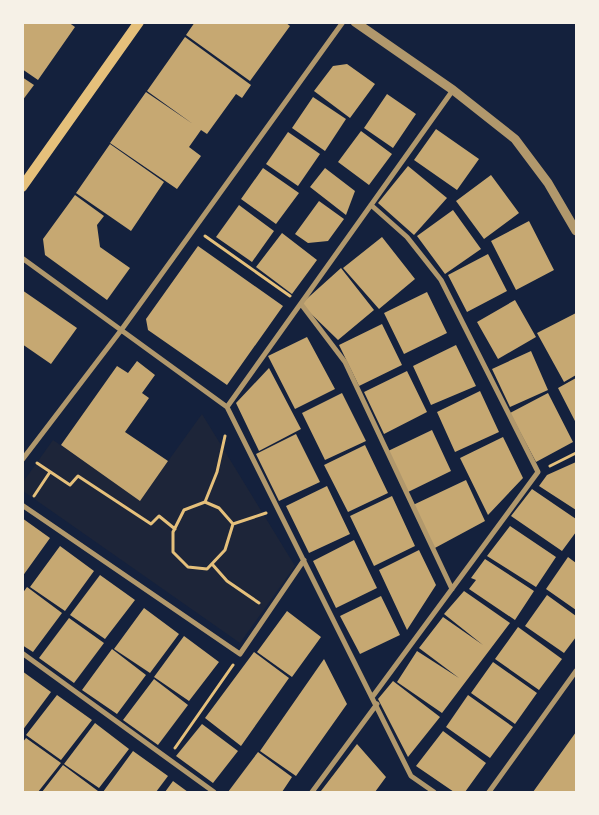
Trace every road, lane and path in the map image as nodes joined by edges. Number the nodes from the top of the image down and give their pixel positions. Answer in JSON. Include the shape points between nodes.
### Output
{"nodes":[{"id":1,"x":139,"y":22,"type":"edge"},
{"id":2,"x":343,"y":22,"type":"edge"},
{"id":3,"x":356,"y":22,"type":"edge"},
{"id":4,"x":453,"y":90,"type":"junction"},
{"id":5,"x":22,"y":187,"type":"edge"},
{"id":6,"x":371,"y":205,"type":"junction"},
{"id":7,"x":194,"y":228,"type":"junction"},
{"id":8,"x":576,"y":231,"type":"edge"},
{"id":9,"x":22,"y":258,"type":"edge"},
{"id":10,"x":301,"y":304,"type":"junction"},
{"id":11,"x":122,"y":329,"type":"junction"},
{"id":12,"x":227,"y":407,"type":"junction"},
{"id":13,"x":230,"y":414,"type":"junction"},
{"id":14,"x":576,"y":453,"type":"edge"},
{"id":15,"x":24,"y":457,"type":"edge"},
{"id":16,"x":50,"y":472,"type":"junction"},
{"id":17,"x":538,"y":472,"type":"junction"},
{"id":18,"x":205,"y":502,"type":"junction"},
{"id":19,"x":24,"y":506,"type":"edge"},
{"id":20,"x":278,"y":509,"type":"junction"},
{"id":21,"x":233,"y":524,"type":"junction"},
{"id":22,"x":175,"y":529,"type":"junction"},
{"id":23,"x":304,"y":560,"type":"junction"},
{"id":24,"x":212,"y":564,"type":"junction"},
{"id":25,"x":452,"y":589,"type":"junction"},
{"id":26,"x":270,"y":610,"type":"junction"},
{"id":27,"x":22,"y":653,"type":"edge"},
{"id":28,"x":240,"y":654,"type":"junction"},
{"id":29,"x":576,"y":671,"type":"edge"},
{"id":30,"x":373,"y":696,"type":"junction"},
{"id":31,"x":377,"y":704,"type":"junction"},
{"id":32,"x":167,"y":759,"type":"junction"},
{"id":33,"x":214,"y":792,"type":"edge"},
{"id":34,"x":312,"y":792,"type":"edge"},
{"id":35,"x":434,"y":792,"type":"edge"},
{"id":36,"x":489,"y":792,"type":"edge"}],
"edges":[{"from":1,"to":5,"type":"main road"},
{"from":2,"to":7,"type":"street"},
{"from":3,"to":4,"type":"street"},
{"from":4,"to":6,"type":"street"},
{"from":4,"to":8,"type":"street","via":[[515,139],[548,183]]},
{"from":6,"to":10,"type":"street"},
{"from":6,"to":17,"type":"street","via":[[407,237],[441,280]]},
{"from":7,"to":10,"type":"path"},
{"from":7,"to":11,"type":"street"},
{"from":9,"to":11,"type":"street"},
{"from":10,"to":12,"type":"street"},
{"from":10,"to":25,"type":"street","via":[[345,362]]},
{"from":11,"to":12,"type":"street"},
{"from":11,"to":15,"type":"street"},
{"from":12,"to":13,"type":"street"},
{"from":13,"to":18,"type":"path"},
{"from":13,"to":20,"type":"street"},
{"from":14,"to":17,"type":"path"},
{"from":15,"to":16,"type":"path"},
{"from":16,"to":19,"type":"path"},
{"from":16,"to":22,"type":"path","via":[[70,485],[78,476],[151,524],[160,516]]},
{"from":17,"to":25,"type":"street"},
{"from":18,"to":21,"type":"path","via":[[219,508]]},
{"from":18,"to":22,"type":"path","via":[[184,510]]},
{"from":19,"to":28,"type":"street"},
{"from":20,"to":21,"type":"path"},
{"from":20,"to":23,"type":"street"},
{"from":21,"to":24,"type":"path","via":[[225,550]]},
{"from":22,"to":24,"type":"path","via":[[173,552],[188,566],[207,569]]},
{"from":23,"to":26,"type":"street"},
{"from":23,"to":30,"type":"street"},
{"from":24,"to":26,"type":"path","via":[[227,580]]},
{"from":25,"to":30,"type":"street"},
{"from":26,"to":28,"type":"street"},
{"from":27,"to":32,"type":"street"},
{"from":28,"to":32,"type":"path"},
{"from":29,"to":36,"type":"street"},
{"from":30,"to":31,"type":"street"},
{"from":31,"to":34,"type":"street"},
{"from":31,"to":35,"type":"street","via":[[411,776]]},
{"from":32,"to":33,"type":"street"}]}
